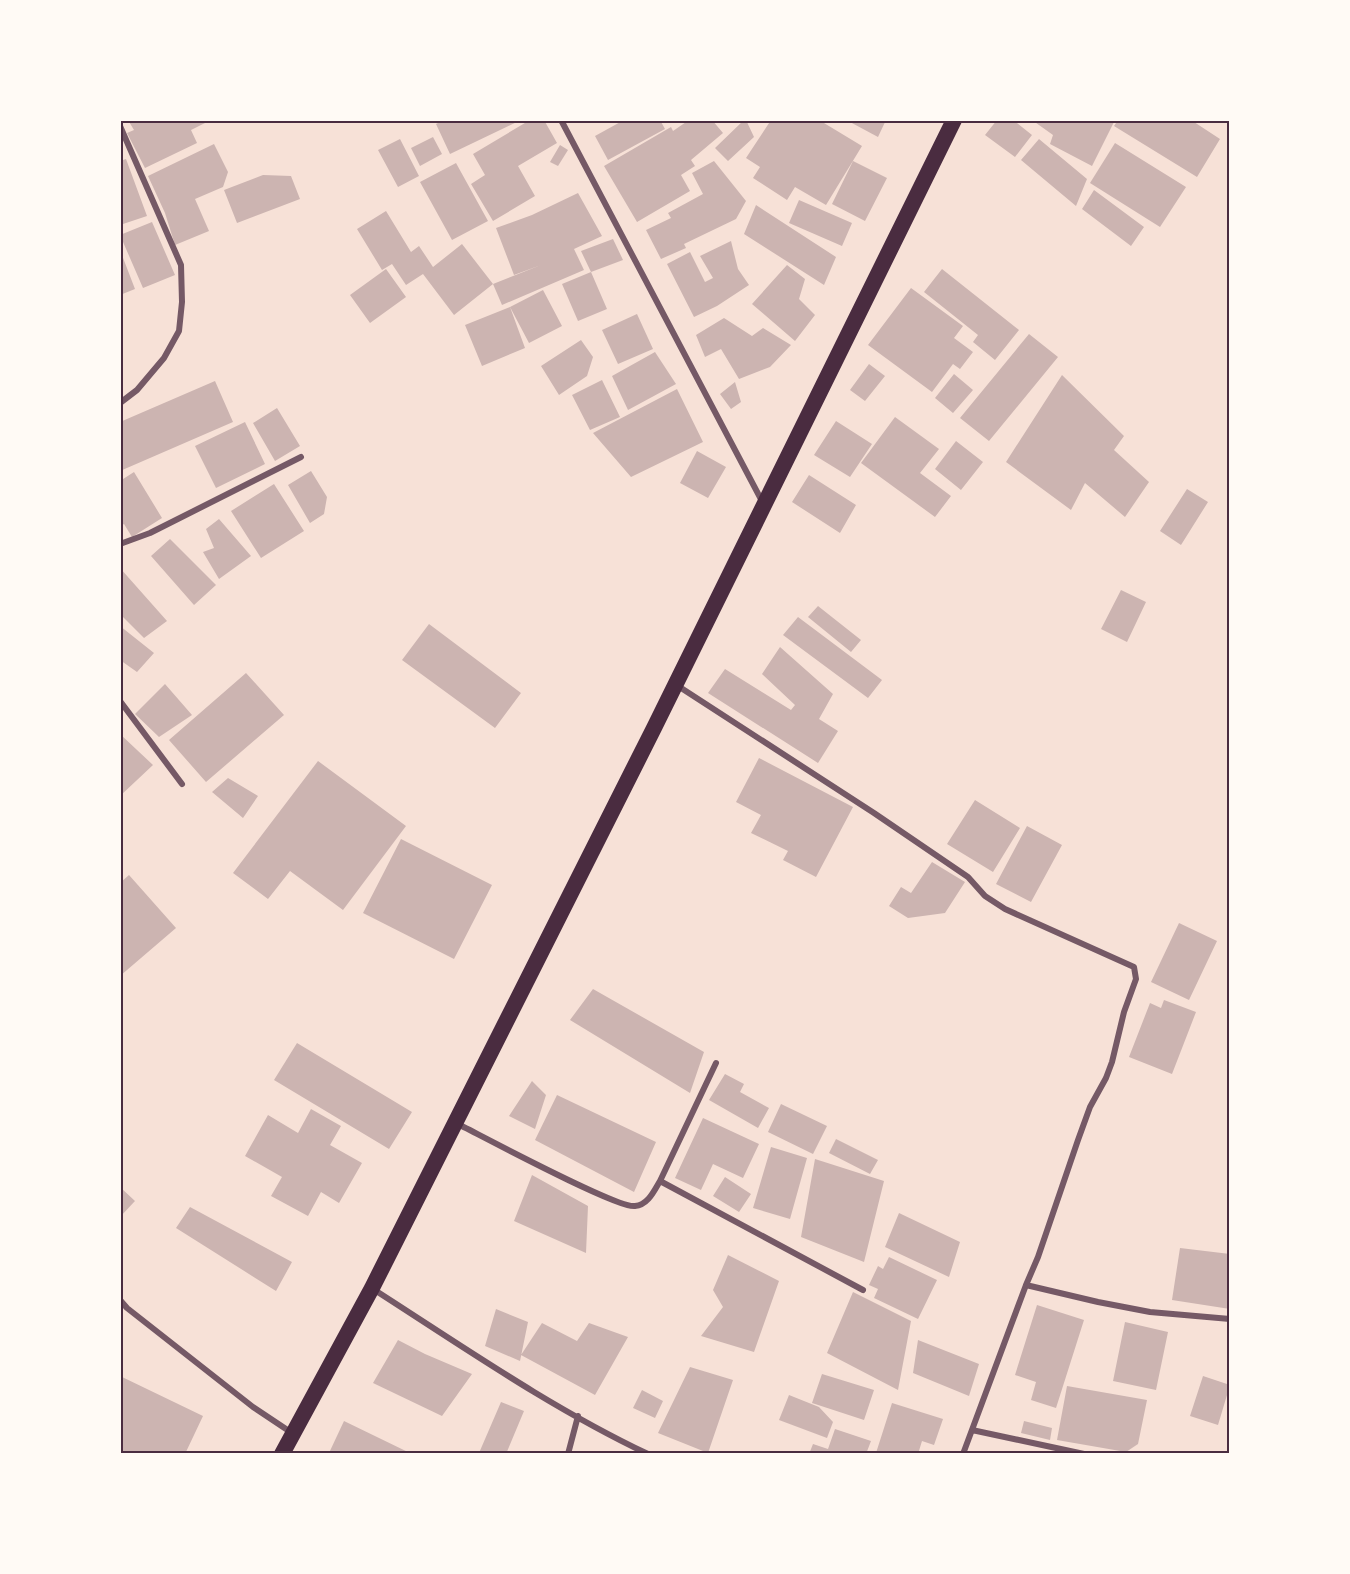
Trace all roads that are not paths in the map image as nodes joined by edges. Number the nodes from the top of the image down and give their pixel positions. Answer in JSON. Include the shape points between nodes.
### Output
{"nodes":[{"id":1,"x":561,"y":120,"type":"edge"},
{"id":2,"x":954,"y":120,"type":"edge"},
{"id":3,"x":120,"y":126,"type":"edge"},
{"id":4,"x":120,"y":403,"type":"edge"},
{"id":5,"x":301,"y":457,"type":"dead end"},
{"id":6,"x":763,"y":503,"type":"junction"},
{"id":7,"x":120,"y":544,"type":"edge"},
{"id":8,"x":675,"y":684,"type":"junction"},
{"id":9,"x":120,"y":701,"type":"edge"},
{"id":10,"x":182,"y":784,"type":"dead end"},
{"id":11,"x":716,"y":1062,"type":"dead end"},
{"id":12,"x":455,"y":1123,"type":"junction"},
{"id":13,"x":660,"y":1181,"type":"junction"},
{"id":14,"x":1026,"y":1285,"type":"junction"},
{"id":15,"x":372,"y":1288,"type":"junction"},
{"id":16,"x":863,"y":1290,"type":"dead end"},
{"id":17,"x":120,"y":1300,"type":"edge"},
{"id":18,"x":1230,"y":1319,"type":"edge"},
{"id":19,"x":578,"y":1416,"type":"junction"},
{"id":20,"x":972,"y":1430,"type":"junction"},
{"id":21,"x":292,"y":1433,"type":"junction"},
{"id":22,"x":282,"y":1454,"type":"edge"},
{"id":23,"x":568,"y":1454,"type":"edge"},
{"id":24,"x":648,"y":1454,"type":"edge"},
{"id":25,"x":963,"y":1454,"type":"edge"},
{"id":26,"x":1084,"y":1454,"type":"edge"}],
"edges":[{"from":1,"to":6,"type":"street"},
{"from":2,"to":6,"type":"highway"},
{"from":3,"to":4,"type":"street","via":[[181,265],[182,302],[179,331],[164,358],[137,390]]},
{"from":5,"to":7,"type":"street","via":[[150,533]]},
{"from":6,"to":8,"type":"highway"},
{"from":8,"to":12,"type":"highway"},
{"from":8,"to":14,"type":"street","via":[[968,877],[985,896],[1005,909],[1134,967],[1136,979],[1112,1062],[1090,1107]]},
{"from":9,"to":10,"type":"street"},
{"from":11,"to":13,"type":"street"},
{"from":12,"to":13,"type":"street","via":[[603,1197],[633,1207],[646,1203]]},
{"from":12,"to":15,"type":"highway"},
{"from":13,"to":16,"type":"street"},
{"from":14,"to":18,"type":"street","via":[[1150,1312]]},
{"from":14,"to":20,"type":"street"},
{"from":15,"to":19,"type":"street"},
{"from":15,"to":21,"type":"highway"},
{"from":17,"to":21,"type":"street","via":[[253,1407]]},
{"from":19,"to":23,"type":"street"},
{"from":19,"to":24,"type":"street"},
{"from":20,"to":25,"type":"street"},
{"from":20,"to":26,"type":"street"},
{"from":21,"to":22,"type":"highway"}]}
